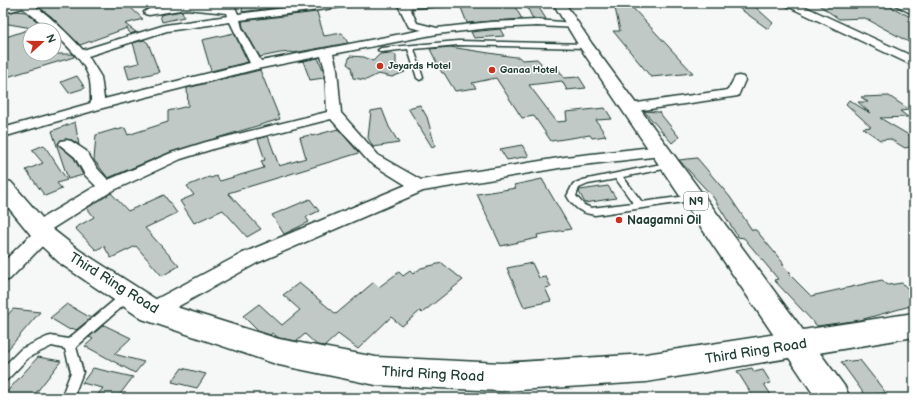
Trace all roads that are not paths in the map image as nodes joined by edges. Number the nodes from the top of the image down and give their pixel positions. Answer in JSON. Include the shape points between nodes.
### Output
{"nodes":[{"id":1,"x":142,"y":3,"type":"edge"},
{"id":2,"x":350,"y":3,"type":"edge"},
{"id":3,"x":443,"y":3,"type":"edge"},
{"id":4,"x":559,"y":3,"type":"edge"},
{"id":5,"x":789,"y":3,"type":"edge"},
{"id":6,"x":897,"y":3,"type":"edge"},
{"id":7,"x":23,"y":4,"type":"edge"},
{"id":8,"x":403,"y":4,"type":"edge"},
{"id":9,"x":3,"y":10,"type":"edge"},
{"id":10,"x":232,"y":10,"type":"edge"},
{"id":11,"x":149,"y":12,"type":"junction"},
{"id":12,"x":914,"y":12,"type":"edge"},
{"id":13,"x":413,"y":24,"type":"junction"},
{"id":14,"x":574,"y":26,"type":"junction"},
{"id":15,"x":165,"y":28,"type":"junction"},
{"id":16,"x":437,"y":31,"type":"junction"},
{"id":17,"x":407,"y":42,"type":"junction"},
{"id":18,"x":586,"y":46,"type":"junction"},
{"id":19,"x":380,"y":50,"type":"dead end"},
{"id":20,"x":326,"y":51,"type":"junction"},
{"id":21,"x":81,"y":55,"type":"junction"},
{"id":22,"x":914,"y":62,"type":"edge"},
{"id":23,"x":257,"y":65,"type":"junction"},
{"id":24,"x":420,"y":78,"type":"dead end"},
{"id":25,"x":739,"y":80,"type":"dead end"},
{"id":26,"x":98,"y":105,"type":"junction"},
{"id":27,"x":630,"y":108,"type":"junction"},
{"id":28,"x":334,"y":114,"type":"junction"},
{"id":29,"x":3,"y":133,"type":"edge"},
{"id":30,"x":66,"y":144,"type":"dead end"},
{"id":31,"x":666,"y":158,"type":"junction"},
{"id":32,"x":618,"y":176,"type":"junction"},
{"id":33,"x":419,"y":186,"type":"junction"},
{"id":34,"x":106,"y":187,"type":"junction"},
{"id":35,"x":3,"y":188,"type":"edge"},
{"id":36,"x":694,"y":198,"type":"junction"},
{"id":37,"x":640,"y":206,"type":"junction"},
{"id":38,"x":40,"y":231,"type":"junction"},
{"id":39,"x":3,"y":274,"type":"edge"},
{"id":40,"x":128,"y":295,"type":"junction"},
{"id":41,"x":152,"y":311,"type":"junction"},
{"id":42,"x":914,"y":325,"type":"edge"},
{"id":43,"x":797,"y":345,"type":"junction"},
{"id":44,"x":70,"y":346,"type":"junction"},
{"id":45,"x":3,"y":376,"type":"edge"},
{"id":46,"x":67,"y":398,"type":"edge"},
{"id":47,"x":834,"y":398,"type":"edge"}],
"edges":[{"from":1,"to":11,"type":"street"},
{"from":2,"to":10,"type":"street","via":[[283,11]]},
{"from":3,"to":8,"type":"street"},
{"from":4,"to":14,"type":"main road","number":"N9"},
{"from":5,"to":22,"type":"street"},
{"from":6,"to":12,"type":"street"},
{"from":7,"to":9,"type":"street"},
{"from":7,"to":21,"type":"street","via":[[50,23]]},
{"from":8,"to":13,"type":"street"},
{"from":10,"to":11,"type":"street","via":[[186,6]]},
{"from":10,"to":15,"type":"street"},
{"from":10,"to":23,"type":"street"},
{"from":11,"to":15,"type":"street"},
{"from":13,"to":16,"type":"street"},
{"from":13,"to":17,"type":"street"},
{"from":14,"to":16,"type":"street","via":[[537,23]]},
{"from":14,"to":18,"type":"main road","number":"N9"},
{"from":15,"to":21,"type":"street"},
{"from":16,"to":17,"type":"street"},
{"from":17,"to":18,"type":"lane"},
{"from":17,"to":19,"type":"lane"},
{"from":17,"to":20,"type":"street"},
{"from":17,"to":24,"type":"lane"},
{"from":18,"to":27,"type":"main road","number":"N9"},
{"from":20,"to":23,"type":"street"},
{"from":20,"to":28,"type":"street","via":[[331,69]]},
{"from":21,"to":26,"type":"street","via":[[95,77]]},
{"from":23,"to":26,"type":"street"},
{"from":25,"to":27,"type":"street","via":[[732,93]]},
{"from":26,"to":29,"type":"street"},
{"from":27,"to":31,"type":"main road","number":"N9"},
{"from":28,"to":33,"type":"street","via":[[374,159]]},
{"from":28,"to":34,"type":"street","via":[[176,156]]},
{"from":30,"to":34,"type":"street","via":[[81,154],[91,171]]},
{"from":31,"to":32,"type":"lane"},
{"from":31,"to":33,"type":"street","via":[[565,162]]},
{"from":31,"to":36,"type":"main road","number":"N9"},
{"from":32,"to":37,"type":"lane"},
{"from":32,"to":37,"type":"lane","via":[[576,186],[571,196],[579,207],[586,211],[609,211]]},
{"from":33,"to":41,"type":"street","via":[[250,258]]},
{"from":34,"to":38,"type":"street"},
{"from":35,"to":38,"type":"main road","name":"Third Ring Road"},
{"from":36,"to":37,"type":"lane"},
{"from":36,"to":43,"type":"main road","number":"N9"},
{"from":38,"to":39,"type":"street"},
{"from":38,"to":40,"type":"main road","name":"Third Ring Road","via":[[70,257]]},
{"from":40,"to":41,"type":"main road","name":"Third Ring Road"},
{"from":40,"to":44,"type":"lane"},
{"from":41,"to":43,"type":"main road","name":"Third Ring Road","via":[[279,352],[376,371],[469,376],[500,377],[646,368]]},
{"from":42,"to":43,"type":"main road","name":"Third Ring Road"},
{"from":43,"to":47,"type":"main road","number":"N9"},
{"from":44,"to":45,"type":"lane","via":[[50,341],[25,352]]},
{"from":44,"to":46,"type":"lane","via":[[77,372]]}]}
